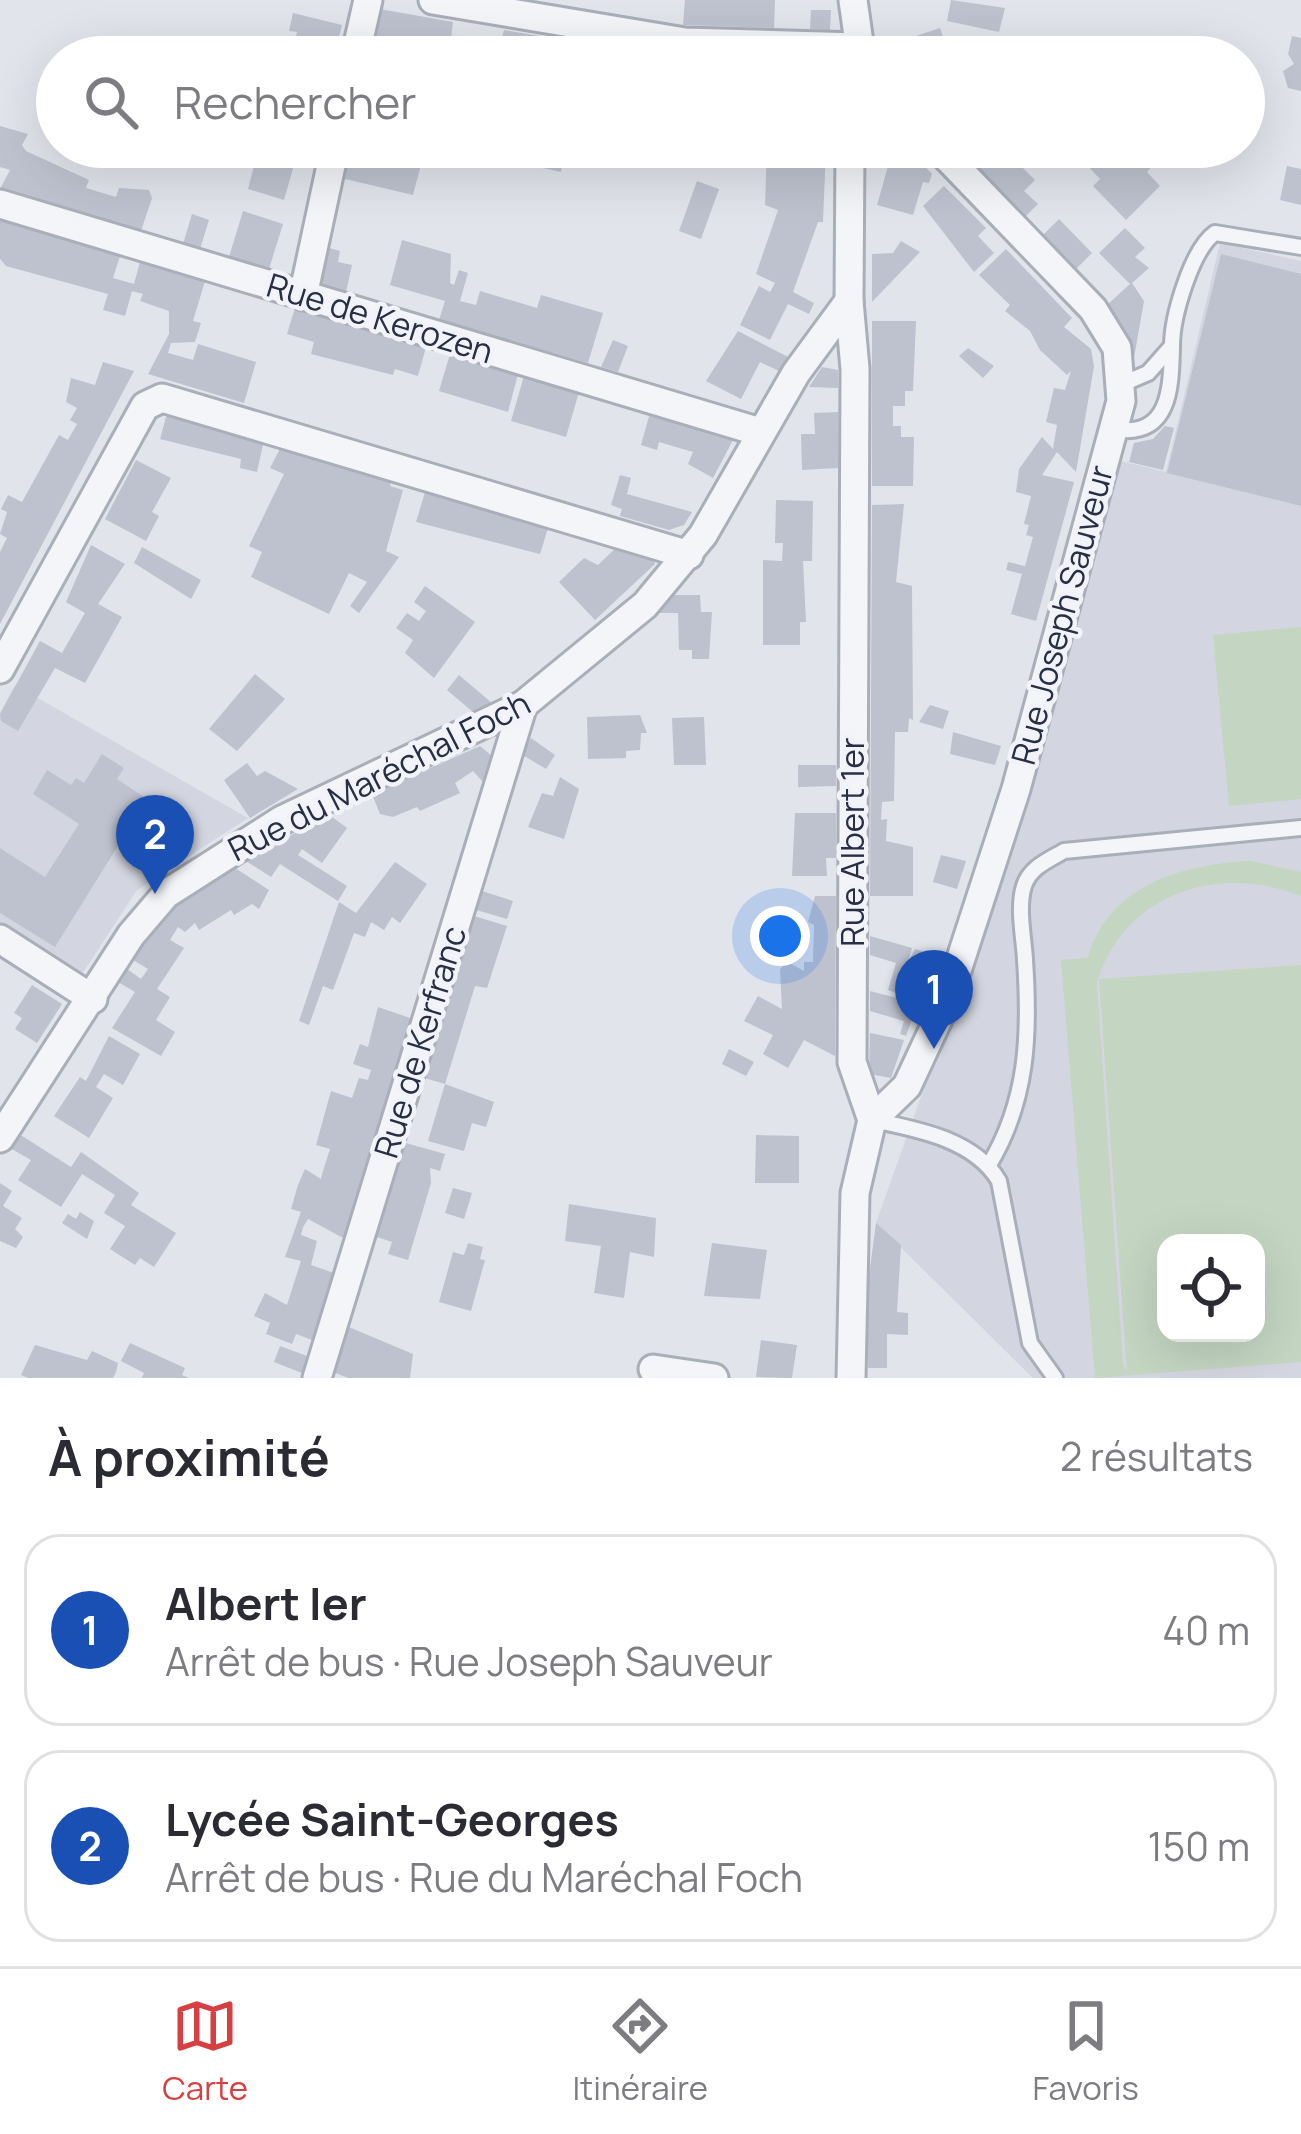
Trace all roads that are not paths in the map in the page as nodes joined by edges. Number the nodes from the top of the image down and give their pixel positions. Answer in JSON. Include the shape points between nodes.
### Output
{"nodes":[{"id":1,"x":368,"y":0,"type":"edge"},
{"id":2,"x":433,"y":0,"type":"edge"},
{"id":3,"x":854,"y":0,"type":"edge"},
{"id":4,"x":360,"y":36,"type":"edge"},
{"id":5,"x":649,"y":36,"type":"edge"},
{"id":6,"x":856,"y":36,"type":"edge"},
{"id":7,"x":330,"y":168,"type":"edge"},
{"id":8,"x":852,"y":168,"type":"edge"},
{"id":9,"x":957,"y":168,"type":"edge"},
{"id":10,"x":0,"y":204,"type":"edge"},
{"id":11,"x":1301,"y":247,"type":"edge"},
{"id":12,"x":303,"y":296,"type":"junction"},
{"id":13,"x":849,"y":301,"type":"junction"},
{"id":14,"x":1172,"y":346,"type":"junction"},
{"id":15,"x":1122,"y":384,"type":"junction"},
{"id":16,"x":1113,"y":429,"type":"junction"},
{"id":17,"x":760,"y":432,"type":"junction"},
{"id":18,"x":689,"y":555,"type":"junction"},
{"id":19,"x":0,"y":669,"type":"edge"},
{"id":20,"x":523,"y":705,"type":"junction"},
{"id":21,"x":1301,"y":828,"type":"edge"},
{"id":22,"x":0,"y":939,"type":"edge"},
{"id":23,"x":93,"y":999,"type":"junction"},
{"id":24,"x":872,"y":1120,"type":"junction"},
{"id":25,"x":0,"y":1138,"type":"edge"},
{"id":26,"x":989,"y":1165,"type":"junction"},
{"id":27,"x":653,"y":1370,"type":"dead end"},
{"id":28,"x":317,"y":1378,"type":"edge"},
{"id":29,"x":714,"y":1378,"type":"edge"},
{"id":30,"x":851,"y":1378,"type":"edge"},
{"id":31,"x":1055,"y":1378,"type":"edge"}],
"edges":[{"from":1,"to":4,"type":"street"},
{"from":2,"to":5,"type":"street"},
{"from":3,"to":6,"type":"street"},
{"from":7,"to":12,"type":"street"},
{"from":8,"to":13,"type":"street","name":"Rue Albert 1er"},
{"from":9,"to":15,"type":"street","name":"Rue Joseph Sauveur","via":[[1093,309],[1117,349]]},
{"from":10,"to":12,"type":"street","name":"Rue de Kerozen"},
{"from":11,"to":14,"type":"lane","via":[[1216,233],[1204,240]]},
{"from":12,"to":17,"type":"street","name":"Rue de Kerozen"},
{"from":13,"to":17,"type":"street","name":"Rue du Maréchal Foch"},
{"from":13,"to":24,"type":"street","name":"Rue Albert 1er","via":[[852,1062]]},
{"from":14,"to":15,"type":"lane","via":[[1148,373]]},
{"from":14,"to":16,"type":"lane","via":[[1173,385],[1159,414],[1132,433]]},
{"from":15,"to":16,"type":"street","name":"Rue Joseph Sauveur"},
{"from":16,"to":24,"type":"street","name":"Rue Joseph Sauveur","via":[[1016,788],[947,998],[907,1086]]},
{"from":17,"to":18,"type":"street","name":"Rue du Maréchal Foch"},
{"from":18,"to":19,"type":"street","via":[[162,398],[145,406]]},
{"from":18,"to":20,"type":"street","name":"Rue du Maréchal Foch","via":[[645,605]]},
{"from":20,"to":23,"type":"street","name":"Rue du Maréchal Foch","via":[[224,855],[152,909]]},
{"from":20,"to":28,"type":"street","name":"Rue de Kerfranc"},
{"from":21,"to":26,"type":"lane","via":[[1064,851],[1034,868],[1022,906],[1023,1089]]},
{"from":22,"to":23,"type":"street"},
{"from":23,"to":25,"type":"street","name":"Rue du Maréchal Foch"},
{"from":24,"to":26,"type":"lane","via":[[915,1128]]},
{"from":24,"to":30,"type":"street","via":[[855,1193]]},
{"from":26,"to":31,"type":"lane","via":[[999,1181],[1030,1343]]},
{"from":27,"to":29,"type":"street"}]}
